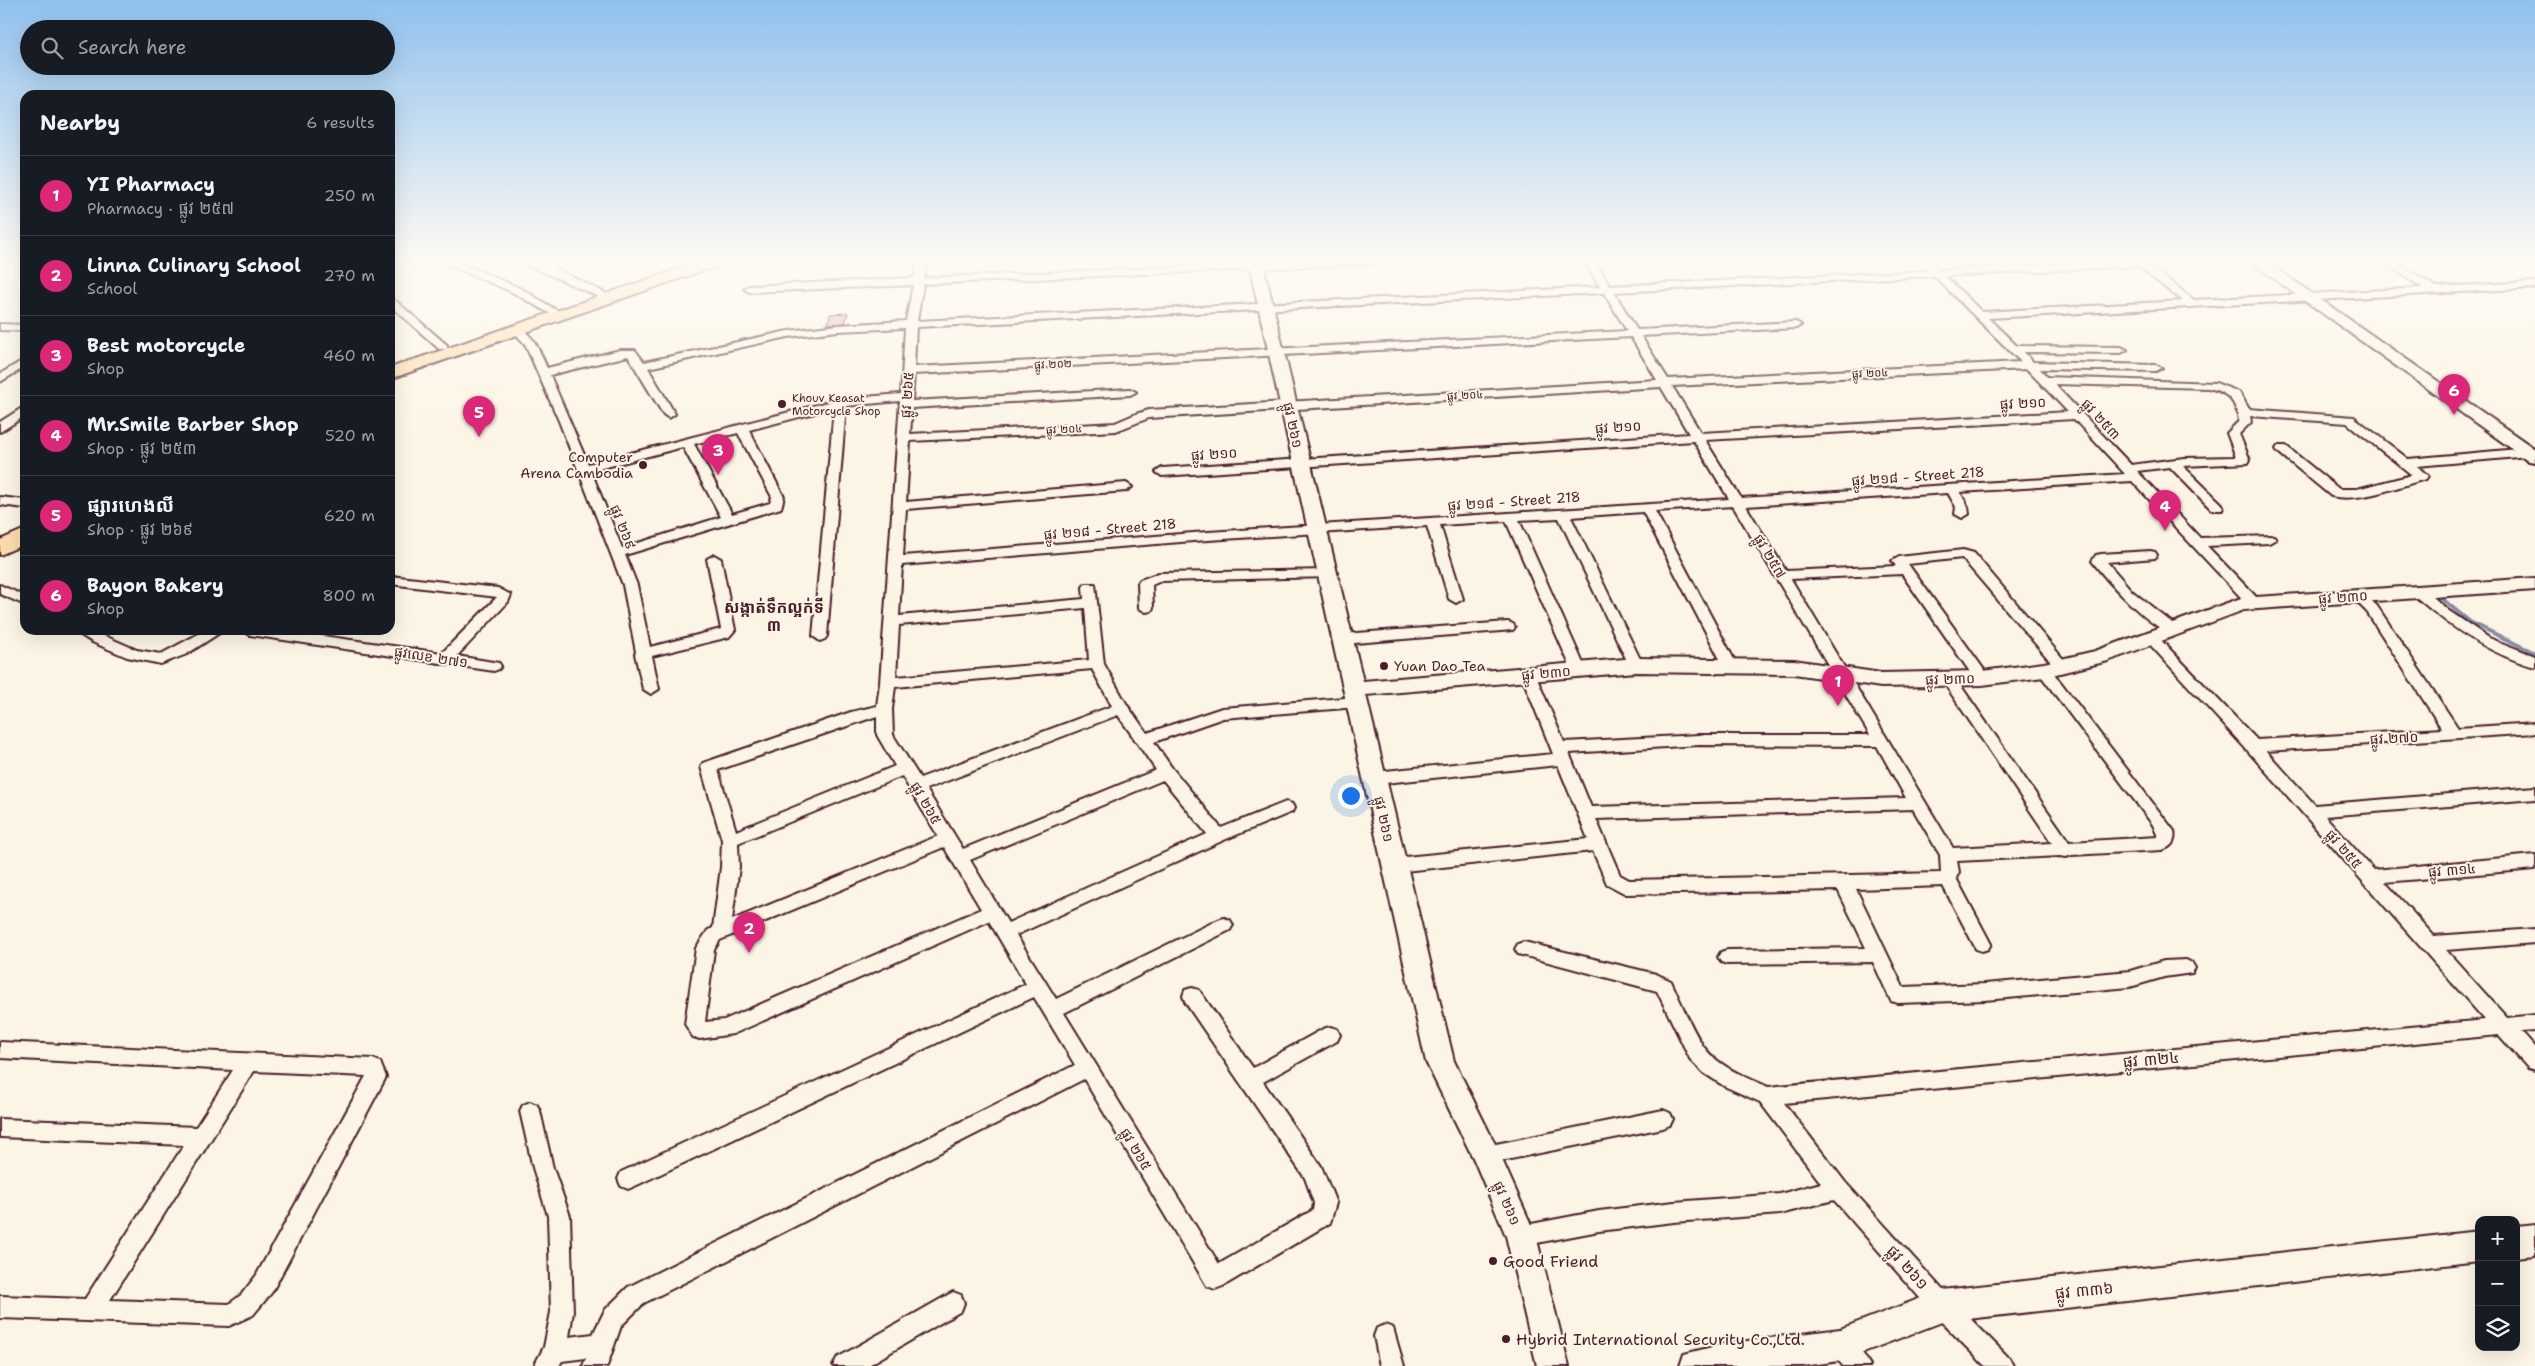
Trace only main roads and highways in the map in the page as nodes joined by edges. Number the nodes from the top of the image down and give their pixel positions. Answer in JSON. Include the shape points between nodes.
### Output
{"nodes":[{"id":1,"x":515,"y":324,"type":"edge"},
{"id":2,"x":537,"y":324,"type":"edge"},
{"id":3,"x":395,"y":364,"type":"edge"},
{"id":4,"x":395,"y":372,"type":"edge"},
{"id":5,"x":20,"y":526,"type":"edge"},
{"id":6,"x":0,"y":536,"type":"edge"},
{"id":7,"x":20,"y":538,"type":"edge"},
{"id":8,"x":0,"y":549,"type":"edge"}],
"edges":[{"from":1,"to":3,"type":"main road"},
{"from":2,"to":4,"type":"main road"},
{"from":5,"to":6,"type":"main road"},
{"from":7,"to":8,"type":"main road"}]}
